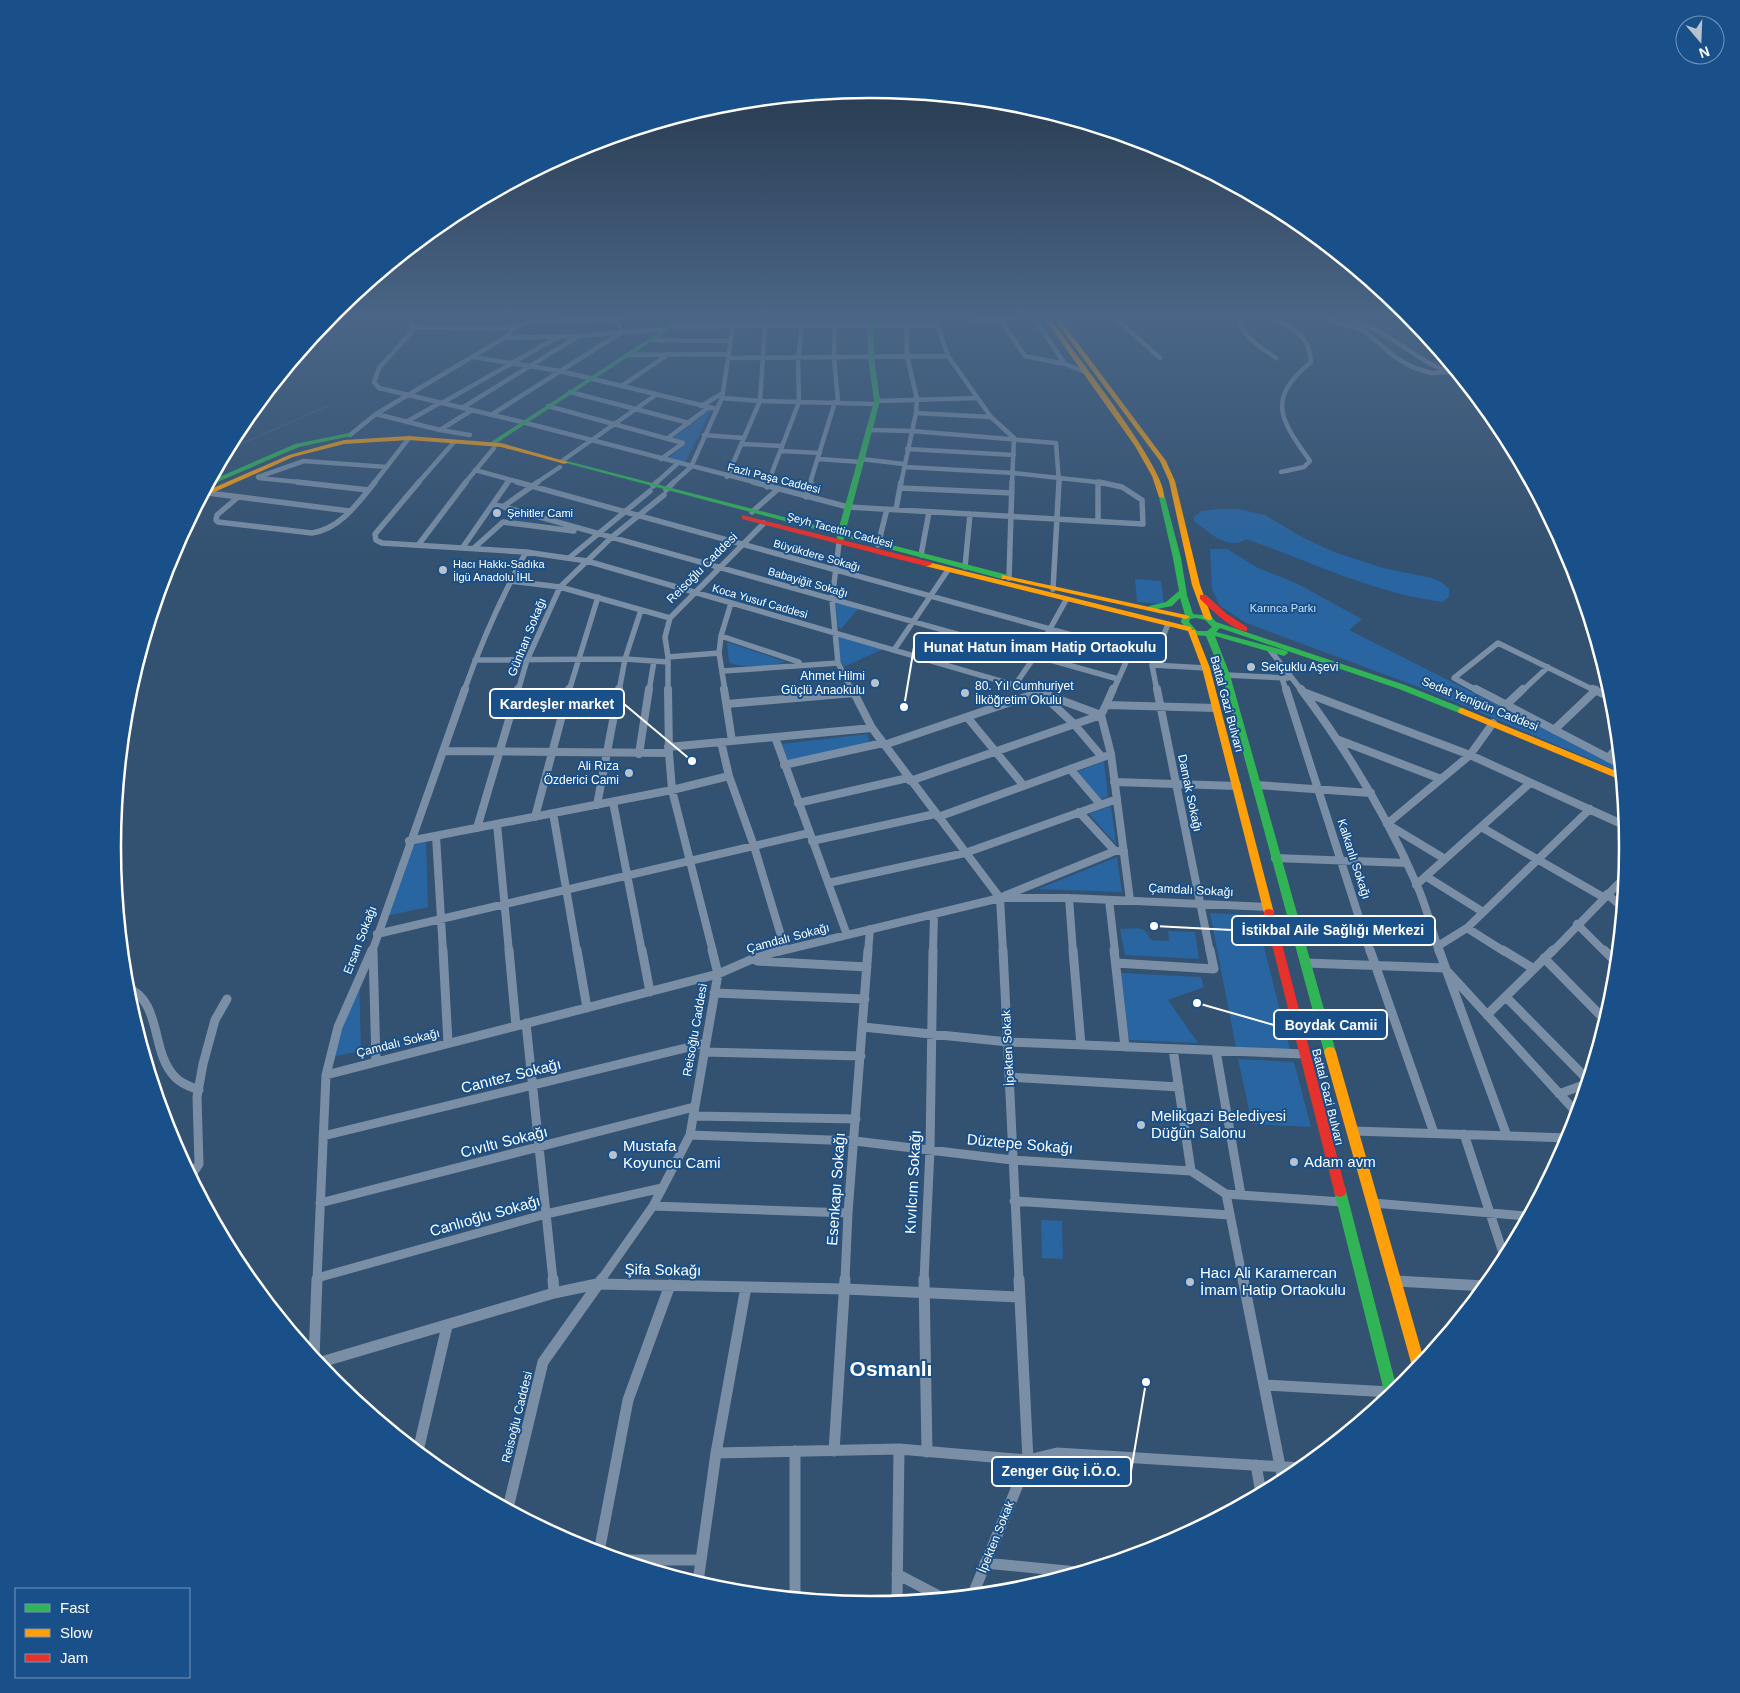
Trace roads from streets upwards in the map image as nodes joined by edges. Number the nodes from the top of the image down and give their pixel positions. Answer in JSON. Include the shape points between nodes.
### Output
{"nodes":[{"id":1,"x":403,"y":397,"type":"edge"},
{"id":2,"x":419,"y":397,"type":"edge"},
{"id":3,"x":452,"y":397,"type":"edge"},
{"id":4,"x":480,"y":397,"type":"edge"},
{"id":5,"x":519,"y":397,"type":"edge"},
{"id":6,"x":562,"y":397,"type":"edge"},
{"id":7,"x":589,"y":397,"type":"edge"},
{"id":8,"x":653,"y":397,"type":"edge"},
{"id":9,"x":668,"y":397,"type":"edge"},
{"id":10,"x":720,"y":397,"type":"edge"},
{"id":11,"x":722,"y":397,"type":"edge"},
{"id":12,"x":730,"y":397,"type":"edge"},
{"id":13,"x":760,"y":397,"type":"edge"},
{"id":14,"x":799,"y":397,"type":"edge"},
{"id":15,"x":836,"y":397,"type":"edge"},
{"id":16,"x":875,"y":397,"type":"edge"},
{"id":17,"x":1104,"y":397,"type":"edge"},
{"id":18,"x":1115,"y":397,"type":"edge"},
{"id":19,"x":1283,"y":397,"type":"edge"},
{"id":20,"x":931,"y":398,"type":"junction"},
{"id":21,"x":977,"y":398,"type":"joint"},
{"id":22,"x":917,"y":399,"type":"junction"},
{"id":23,"x":760,"y":401,"type":"junction"},
{"id":24,"x":799,"y":402,"type":"junction"},
{"id":25,"x":836,"y":402,"type":"junction"},
{"id":26,"x":876,"y":402,"type":"junction"},
{"id":27,"x":441,"y":403,"type":"junction"},
{"id":28,"x":548,"y":406,"type":"junction"},
{"id":29,"x":702,"y":406,"type":"junction"},
{"id":30,"x":709,"y":407,"type":"junction"},
{"id":31,"x":462,"y":408,"type":"junction"},
{"id":32,"x":636,"y":409,"type":"junction"},
{"id":33,"x":717,"y":409,"type":"junction"},
{"id":34,"x":472,"y":410,"type":"junction"},
{"id":35,"x":376,"y":414,"type":"junction"},
{"id":36,"x":916,"y":414,"type":"junction"},
{"id":37,"x":930,"y":414,"type":"junction"},
{"id":38,"x":491,"y":415,"type":"junction"},
{"id":39,"x":991,"y":417,"type":"junction"},
{"id":40,"x":406,"y":422,"type":"junction"},
{"id":41,"x":522,"y":422,"type":"junction"},
{"id":42,"x":689,"y":423,"type":"junction"},
{"id":43,"x":615,"y":424,"type":"junction"},
{"id":44,"x":440,"y":430,"type":"junction"},
{"id":45,"x":869,"y":430,"type":"junction"},
{"id":46,"x":912,"y":431,"type":"junction"},
{"id":47,"x":350,"y":435,"type":"junction"},
{"id":48,"x":470,"y":435,"type":"dead end"},
{"id":49,"x":704,"y":435,"type":"junction"},
{"id":50,"x":409,"y":438,"type":"junction"},
{"id":51,"x":668,"y":438,"type":"junction"},
{"id":52,"x":744,"y":438,"type":"junction"},
{"id":53,"x":1014,"y":438,"type":"junction"},
{"id":54,"x":591,"y":441,"type":"junction"},
{"id":55,"x":454,"y":442,"type":"junction"},
{"id":56,"x":318,"y":444,"type":"junction"},
{"id":57,"x":742,"y":444,"type":"junction"},
{"id":58,"x":492,"y":447,"type":"junction"},
{"id":59,"x":781,"y":449,"type":"junction"},
{"id":60,"x":907,"y":449,"type":"junction"},
{"id":61,"x":1014,"y":455,"type":"junction"},
{"id":62,"x":819,"y":456,"type":"junction"},
{"id":63,"x":661,"y":459,"type":"junction"},
{"id":64,"x":861,"y":460,"type":"junction"},
{"id":65,"x":561,"y":464,"type":"junction"},
{"id":66,"x":677,"y":464,"type":"junction"},
{"id":67,"x":905,"y":466,"type":"junction"},
{"id":68,"x":387,"y":467,"type":"junction"},
{"id":69,"x":691,"y":468,"type":"junction"},
{"id":70,"x":475,"y":470,"type":"junction"},
{"id":71,"x":1281,"y":472,"type":"dead end"},
{"id":72,"x":1014,"y":473,"type":"junction"},
{"id":73,"x":253,"y":476,"type":"junction"},
{"id":74,"x":727,"y":477,"type":"junction"},
{"id":75,"x":1059,"y":478,"type":"junction"},
{"id":76,"x":509,"y":481,"type":"junction"},
{"id":77,"x":1098,"y":482,"type":"junction"},
{"id":78,"x":532,"y":487,"type":"junction"},
{"id":79,"x":767,"y":487,"type":"junction"},
{"id":80,"x":213,"y":488,"type":"edge"},
{"id":81,"x":901,"y":488,"type":"junction"},
{"id":82,"x":212,"y":489,"type":"edge"},
{"id":83,"x":652,"y":489,"type":"junction"},
{"id":84,"x":368,"y":490,"type":"junction"},
{"id":85,"x":777,"y":490,"type":"junction"},
{"id":86,"x":210,"y":492,"type":"edge"},
{"id":87,"x":665,"y":492,"type":"junction"},
{"id":88,"x":1012,"y":493,"type":"junction"},
{"id":89,"x":806,"y":497,"type":"junction"},
{"id":90,"x":237,"y":498,"type":"junction"},
{"id":91,"x":493,"y":504,"type":"junction"},
{"id":92,"x":504,"y":506,"type":"junction"},
{"id":93,"x":848,"y":507,"type":"junction"},
{"id":94,"x":887,"y":509,"type":"junction"},
{"id":95,"x":896,"y":509,"type":"junction"},
{"id":96,"x":349,"y":511,"type":"junction"},
{"id":97,"x":752,"y":512,"type":"junction"},
{"id":98,"x":929,"y":512,"type":"junction"},
{"id":99,"x":623,"y":513,"type":"junction"},
{"id":100,"x":970,"y":514,"type":"junction"},
{"id":101,"x":1012,"y":516,"type":"junction"},
{"id":102,"x":638,"y":517,"type":"junction"},
{"id":103,"x":1056,"y":518,"type":"junction"},
{"id":104,"x":1098,"y":521,"type":"junction"},
{"id":105,"x":764,"y":522,"type":"junction"},
{"id":106,"x":598,"y":534,"type":"junction"},
{"id":107,"x":612,"y":537,"type":"junction"},
{"id":108,"x":840,"y":539,"type":"junction"},
{"id":109,"x":418,"y":544,"type":"junction"},
{"id":110,"x":743,"y":545,"type":"junction"},
{"id":111,"x":878,"y":545,"type":"junction"},
{"id":112,"x":463,"y":547,"type":"junction"},
{"id":113,"x":474,"y":548,"type":"junction"},
{"id":114,"x":526,"y":552,"type":"junction"},
{"id":115,"x":921,"y":556,"type":"junction"},
{"id":116,"x":569,"y":558,"type":"junction"},
{"id":117,"x":587,"y":561,"type":"junction"},
{"id":118,"x":720,"y":567,"type":"junction"},
{"id":119,"x":964,"y":567,"type":"junction"},
{"id":120,"x":948,"y":570,"type":"junction"},
{"id":121,"x":836,"y":571,"type":"junction"},
{"id":122,"x":1009,"y":578,"type":"junction"},
{"id":123,"x":510,"y":581,"type":"junction"},
{"id":124,"x":560,"y":587,"type":"junction"},
{"id":125,"x":1053,"y":588,"type":"junction"},
{"id":126,"x":694,"y":592,"type":"junction"},
{"id":127,"x":1182,"y":592,"type":"junction"},
{"id":128,"x":1199,"y":593,"type":"junction"},
{"id":129,"x":930,"y":597,"type":"junction"},
{"id":130,"x":598,"y":598,"type":"junction"},
{"id":131,"x":832,"y":600,"type":"junction"},
{"id":132,"x":1066,"y":600,"type":"junction"},
{"id":133,"x":732,"y":603,"type":"junction"},
{"id":134,"x":1145,"y":608,"type":"junction"},
{"id":135,"x":641,"y":610,"type":"junction"},
{"id":136,"x":1188,"y":617,"type":"junction"},
{"id":137,"x":670,"y":618,"type":"junction"},
{"id":138,"x":913,"y":621,"type":"junction"},
{"id":139,"x":1168,"y":624,"type":"junction"},
{"id":140,"x":1049,"y":628,"type":"junction"},
{"id":141,"x":1212,"y":628,"type":"junction"},
{"id":142,"x":1190,"y":630,"type":"junction"},
{"id":143,"x":835,"y":633,"type":"junction"},
{"id":144,"x":721,"y":636,"type":"junction"},
{"id":145,"x":1270,"y":646,"type":"junction"},
{"id":146,"x":894,"y":650,"type":"junction"},
{"id":147,"x":1131,"y":651,"type":"junction"},
{"id":148,"x":719,"y":653,"type":"junction"},
{"id":149,"x":1035,"y":656,"type":"junction"},
{"id":150,"x":625,"y":659,"type":"junction"},
{"id":151,"x":668,"y":659,"type":"junction"},
{"id":152,"x":475,"y":660,"type":"junction"},
{"id":153,"x":527,"y":660,"type":"junction"},
{"id":154,"x":577,"y":660,"type":"junction"},
{"id":155,"x":1153,"y":661,"type":"junction"},
{"id":156,"x":654,"y":662,"type":"junction"},
{"id":157,"x":838,"y":663,"type":"junction"},
{"id":158,"x":804,"y":664,"type":"junction"},
{"id":159,"x":1548,"y":667,"type":"junction"},
{"id":160,"x":1206,"y":668,"type":"junction"},
{"id":161,"x":723,"y":670,"type":"junction"},
{"id":162,"x":1226,"y":675,"type":"junction"},
{"id":163,"x":1282,"y":678,"type":"junction"},
{"id":164,"x":1118,"y":679,"type":"junction"},
{"id":165,"x":1294,"y":679,"type":"junction"},
{"id":166,"x":1015,"y":685,"type":"junction"},
{"id":167,"x":1596,"y":690,"type":"junction"},
{"id":168,"x":1040,"y":692,"type":"junction"},
{"id":169,"x":854,"y":693,"type":"junction"},
{"id":170,"x":1306,"y":693,"type":"junction"},
{"id":171,"x":1603,"y":693,"type":"edge"},
{"id":172,"x":727,"y":704,"type":"junction"},
{"id":173,"x":1106,"y":705,"type":"junction"},
{"id":174,"x":1506,"y":705,"type":"junction"},
{"id":175,"x":1160,"y":706,"type":"junction"},
{"id":176,"x":1216,"y":708,"type":"junction"},
{"id":177,"x":1101,"y":715,"type":"junction"},
{"id":178,"x":967,"y":717,"type":"junction"},
{"id":179,"x":1493,"y":722,"type":"junction"},
{"id":180,"x":1074,"y":724,"type":"junction"},
{"id":181,"x":872,"y":728,"type":"junction"},
{"id":182,"x":1554,"y":730,"type":"junction"},
{"id":183,"x":775,"y":737,"type":"junction"},
{"id":184,"x":1339,"y":740,"type":"junction"},
{"id":185,"x":732,"y":741,"type":"junction"},
{"id":186,"x":721,"y":742,"type":"junction"},
{"id":187,"x":884,"y":744,"type":"junction"},
{"id":188,"x":499,"y":750,"type":"junction"},
{"id":189,"x":669,"y":750,"type":"junction"},
{"id":190,"x":995,"y":751,"type":"junction"},
{"id":191,"x":444,"y":752,"type":"junction"},
{"id":192,"x":553,"y":752,"type":"junction"},
{"id":193,"x":1613,"y":753,"type":"edge"},
{"id":194,"x":606,"y":754,"type":"junction"},
{"id":195,"x":639,"y":754,"type":"junction"},
{"id":196,"x":1110,"y":754,"type":"junction"},
{"id":197,"x":1470,"y":755,"type":"junction"},
{"id":198,"x":1102,"y":757,"type":"junction"},
{"id":199,"x":1608,"y":758,"type":"junction"},
{"id":200,"x":1614,"y":761,"type":"edge"},
{"id":201,"x":784,"y":765,"type":"junction"},
{"id":202,"x":1070,"y":769,"type":"junction"},
{"id":203,"x":1615,"y":774,"type":"edge"},
{"id":204,"x":729,"y":776,"type":"junction"},
{"id":205,"x":909,"y":779,"type":"junction"},
{"id":206,"x":1441,"y":779,"type":"junction"},
{"id":207,"x":1114,"y":782,"type":"junction"},
{"id":208,"x":1530,"y":783,"type":"junction"},
{"id":209,"x":1177,"y":785,"type":"junction"},
{"id":210,"x":1256,"y":785,"type":"junction"},
{"id":211,"x":1024,"y":786,"type":"junction"},
{"id":212,"x":1237,"y":786,"type":"junction"},
{"id":213,"x":1318,"y":789,"type":"junction"},
{"id":214,"x":672,"y":790,"type":"junction"},
{"id":215,"x":1371,"y":793,"type":"junction"},
{"id":216,"x":1117,"y":799,"type":"junction"},
{"id":217,"x":613,"y":802,"type":"junction"},
{"id":218,"x":798,"y":803,"type":"junction"},
{"id":219,"x":1100,"y":804,"type":"junction"},
{"id":220,"x":597,"y":805,"type":"junction"},
{"id":221,"x":1590,"y":809,"type":"junction"},
{"id":222,"x":1079,"y":812,"type":"junction"},
{"id":223,"x":553,"y":813,"type":"junction"},
{"id":224,"x":937,"y":816,"type":"junction"},
{"id":225,"x":535,"y":817,"type":"junction"},
{"id":226,"x":1618,"y":822,"type":"edge"},
{"id":227,"x":497,"y":824,"type":"junction"},
{"id":228,"x":1387,"y":824,"type":"junction"},
{"id":229,"x":1481,"y":827,"type":"junction"},
{"id":230,"x":477,"y":828,"type":"junction"},
{"id":231,"x":436,"y":836,"type":"junction"},
{"id":232,"x":811,"y":837,"type":"junction"},
{"id":233,"x":410,"y":841,"type":"junction"},
{"id":234,"x":754,"y":846,"type":"junction"},
{"id":235,"x":1119,"y":851,"type":"junction"},
{"id":236,"x":965,"y":853,"type":"junction"},
{"id":237,"x":1275,"y":858,"type":"junction"},
{"id":238,"x":1445,"y":859,"type":"junction"},
{"id":239,"x":1538,"y":859,"type":"junction"},
{"id":240,"x":691,"y":861,"type":"junction"},
{"id":241,"x":1342,"y":861,"type":"junction"},
{"id":242,"x":1406,"y":863,"type":"junction"},
{"id":243,"x":628,"y":875,"type":"junction"},
{"id":244,"x":1427,"y":877,"type":"junction"},
{"id":245,"x":828,"y":883,"type":"junction"},
{"id":246,"x":1617,"y":884,"type":"edge"},
{"id":247,"x":1416,"y":885,"type":"junction"},
{"id":248,"x":567,"y":889,"type":"junction"},
{"id":249,"x":1605,"y":896,"type":"junction"},
{"id":250,"x":1000,"y":898,"type":"junction"},
{"id":251,"x":1069,"y":898,"type":"junction"},
{"id":252,"x":1109,"y":900,"type":"junction"},
{"id":253,"x":1130,"y":900,"type":"junction"},
{"id":254,"x":1200,"y":902,"type":"junction"},
{"id":255,"x":1616,"y":903,"type":"edge"},
{"id":256,"x":505,"y":904,"type":"junction"},
{"id":257,"x":1268,"y":907,"type":"junction"},
{"id":258,"x":1483,"y":912,"type":"junction"},
{"id":259,"x":934,"y":914,"type":"junction"},
{"id":260,"x":440,"y":919,"type":"junction"},
{"id":261,"x":1577,"y":924,"type":"junction"},
{"id":262,"x":1467,"y":928,"type":"junction"},
{"id":263,"x":870,"y":929,"type":"junction"},
{"id":264,"x":377,"y":934,"type":"junction"},
{"id":265,"x":847,"y":935,"type":"junction"},
{"id":266,"x":1438,"y":946,"type":"junction"},
{"id":267,"x":373,"y":948,"type":"junction"},
{"id":268,"x":785,"y":949,"type":"junction"},
{"id":269,"x":1611,"y":957,"type":"edge"},
{"id":270,"x":1544,"y":958,"type":"junction"},
{"id":271,"x":750,"y":960,"type":"junction"},
{"id":272,"x":1116,"y":962,"type":"junction"},
{"id":273,"x":1306,"y":963,"type":"junction"},
{"id":274,"x":1375,"y":966,"type":"junction"},
{"id":275,"x":867,"y":967,"type":"junction"},
{"id":276,"x":1445,"y":968,"type":"junction"},
{"id":277,"x":1534,"y":969,"type":"junction"},
{"id":278,"x":718,"y":974,"type":"junction"},
{"id":279,"x":135,"y":991,"type":"edge"},
{"id":280,"x":650,"y":992,"type":"junction"},
{"id":281,"x":714,"y":993,"type":"junction"},
{"id":282,"x":1507,"y":998,"type":"junction"},
{"id":283,"x":227,"y":999,"type":"dead end"},
{"id":284,"x":865,"y":999,"type":"junction"},
{"id":285,"x":587,"y":1008,"type":"junction"},
{"id":286,"x":1600,"y":1014,"type":"edge"},
{"id":287,"x":1487,"y":1015,"type":"junction"},
{"id":288,"x":526,"y":1023,"type":"junction"},
{"id":289,"x":516,"y":1026,"type":"junction"},
{"id":290,"x":863,"y":1027,"type":"junction"},
{"id":291,"x":932,"y":1034,"type":"junction"},
{"id":292,"x":1008,"y":1042,"type":"junction"},
{"id":293,"x":448,"y":1043,"type":"junction"},
{"id":294,"x":1082,"y":1045,"type":"junction"},
{"id":295,"x":705,"y":1047,"type":"junction"},
{"id":296,"x":1125,"y":1047,"type":"junction"},
{"id":297,"x":1173,"y":1049,"type":"junction"},
{"id":298,"x":1216,"y":1051,"type":"junction"},
{"id":299,"x":1304,"y":1054,"type":"junction"},
{"id":300,"x":861,"y":1056,"type":"junction"},
{"id":301,"x":376,"y":1062,"type":"junction"},
{"id":302,"x":326,"y":1075,"type":"junction"},
{"id":303,"x":1583,"y":1075,"type":"edge"},
{"id":304,"x":1009,"y":1077,"type":"junction"},
{"id":305,"x":533,"y":1085,"type":"junction"},
{"id":306,"x":1179,"y":1087,"type":"junction"},
{"id":307,"x":1579,"y":1087,"type":"edge"},
{"id":308,"x":199,"y":1090,"type":"junction"},
{"id":309,"x":1559,"y":1094,"type":"junction"},
{"id":310,"x":1572,"y":1107,"type":"edge"},
{"id":311,"x":694,"y":1112,"type":"junction"},
{"id":312,"x":856,"y":1119,"type":"junction"},
{"id":313,"x":1353,"y":1131,"type":"junction"},
{"id":314,"x":1434,"y":1133,"type":"junction"},
{"id":315,"x":1464,"y":1134,"type":"junction"},
{"id":316,"x":690,"y":1135,"type":"junction"},
{"id":317,"x":323,"y":1136,"type":"junction"},
{"id":318,"x":1507,"y":1136,"type":"junction"},
{"id":319,"x":1560,"y":1138,"type":"edge"},
{"id":320,"x":855,"y":1141,"type":"junction"},
{"id":321,"x":539,"y":1148,"type":"junction"},
{"id":322,"x":930,"y":1150,"type":"junction"},
{"id":323,"x":1012,"y":1160,"type":"junction"},
{"id":324,"x":195,"y":1171,"type":"edge"},
{"id":325,"x":1191,"y":1171,"type":"junction"},
{"id":326,"x":662,"y":1188,"type":"junction"},
{"id":327,"x":1226,"y":1194,"type":"junction"},
{"id":328,"x":1241,"y":1195,"type":"junction"},
{"id":329,"x":1014,"y":1201,"type":"junction"},
{"id":330,"x":1342,"y":1202,"type":"junction"},
{"id":331,"x":320,"y":1203,"type":"junction"},
{"id":332,"x":1372,"y":1203,"type":"junction"},
{"id":333,"x":653,"y":1206,"type":"junction"},
{"id":334,"x":848,"y":1213,"type":"junction"},
{"id":335,"x":546,"y":1214,"type":"junction"},
{"id":336,"x":1490,"y":1214,"type":"junction"},
{"id":337,"x":1230,"y":1215,"type":"junction"},
{"id":338,"x":1522,"y":1216,"type":"edge"},
{"id":339,"x":1502,"y":1249,"type":"edge"},
{"id":340,"x":317,"y":1278,"type":"junction"},
{"id":341,"x":1396,"y":1282,"type":"junction"},
{"id":342,"x":597,"y":1284,"type":"junction"},
{"id":343,"x":670,"y":1285,"type":"junction"},
{"id":344,"x":1476,"y":1286,"type":"edge"},
{"id":345,"x":746,"y":1287,"type":"junction"},
{"id":346,"x":845,"y":1289,"type":"junction"},
{"id":347,"x":554,"y":1293,"type":"junction"},
{"id":348,"x":922,"y":1293,"type":"junction"},
{"id":349,"x":1019,"y":1297,"type":"junction"},
{"id":350,"x":447,"y":1326,"type":"junction"},
{"id":351,"x":314,"y":1348,"type":"edge"},
{"id":352,"x":1417,"y":1357,"type":"edge"},
{"id":353,"x":326,"y":1361,"type":"edge"},
{"id":354,"x":1264,"y":1385,"type":"junction"},
{"id":355,"x":1389,"y":1386,"type":"edge"},
{"id":356,"x":1383,"y":1392,"type":"edge"},
{"id":357,"x":419,"y":1445,"type":"edge"},
{"id":358,"x":899,"y":1449,"type":"junction"},
{"id":359,"x":834,"y":1451,"type":"junction"},
{"id":360,"x":795,"y":1452,"type":"junction"},
{"id":361,"x":927,"y":1452,"type":"junction"},
{"id":362,"x":716,"y":1453,"type":"junction"},
{"id":363,"x":1028,"y":1460,"type":"junction"},
{"id":364,"x":1256,"y":1465,"type":"junction"},
{"id":365,"x":1280,"y":1466,"type":"junction"},
{"id":366,"x":1289,"y":1467,"type":"edge"},
{"id":367,"x":1281,"y":1472,"type":"edge"},
{"id":368,"x":1260,"y":1485,"type":"edge"},
{"id":369,"x":509,"y":1503,"type":"edge"},
{"id":370,"x":600,"y":1545,"type":"edge"},
{"id":371,"x":642,"y":1560,"type":"edge"},
{"id":372,"x":700,"y":1560,"type":"junction"},
{"id":373,"x":986,"y":1564,"type":"junction"},
{"id":374,"x":1061,"y":1571,"type":"edge"},
{"id":375,"x":897,"y":1574,"type":"junction"},
{"id":376,"x":699,"y":1575,"type":"edge"},
{"id":377,"x":976,"y":1588,"type":"edge"},
{"id":378,"x":795,"y":1591,"type":"edge"},
{"id":379,"x":933,"y":1593,"type":"edge"},
{"id":380,"x":896,"y":1595,"type":"edge"}],
"edges":[{"from":1,"to":35,"type":"street"},
{"from":2,"to":27,"type":"street","name":"Fazlı Paşa Caddesi"},
{"from":3,"to":27,"type":"street"},
{"from":4,"to":31,"type":"street"},
{"from":5,"to":38,"type":"street"},
{"from":6,"to":28,"type":"street"},
{"from":7,"to":32,"type":"street"},
{"from":8,"to":32,"type":"street"},
{"from":9,"to":29,"type":"street"},
{"from":10,"to":29,"type":"street"},
{"from":11,"to":33,"type":"street"},
{"from":12,"to":23,"type":"street"},
{"from":13,"to":23,"type":"street"},
{"from":14,"to":24,"type":"street"},
{"from":15,"to":25,"type":"street"},
{"from":16,"to":26,"type":"street"},
{"from":17,"to":127,"type":"street","via":[[1154,471],[1161,488]]},
{"from":18,"to":128,"type":"street","name":"Battal Gazi Bulvarı","via":[[1163,461],[1172,481]]},
{"from":19,"to":71,"type":"street","via":[[1284,421],[1310,461],[1304,467]]},
{"from":20,"to":21,"type":"street"},
{"from":20,"to":22,"type":"street"},
{"from":20,"to":37,"type":"street"},
{"from":21,"to":39,"type":"street"},
{"from":22,"to":26,"type":"street"},
{"from":22,"to":36,"type":"street"},
{"from":23,"to":24,"type":"street"},
{"from":23,"to":52,"type":"street"},
{"from":24,"to":25,"type":"street"},
{"from":24,"to":59,"type":"street"},
{"from":25,"to":26,"type":"street"},
{"from":25,"to":62,"type":"street"},
{"from":26,"to":45,"type":"street"},
{"from":27,"to":31,"type":"street","name":"Fazlı Paşa Caddesi"},
{"from":27,"to":40,"type":"street"},
{"from":28,"to":41,"type":"street"},
{"from":28,"to":43,"type":"street"},
{"from":29,"to":30,"type":"street"},
{"from":30,"to":33,"type":"street"},
{"from":30,"to":42,"type":"street"},
{"from":31,"to":34,"type":"street","name":"Fazlı Paşa Caddesi"},
{"from":32,"to":42,"type":"street"},
{"from":32,"to":43,"type":"street"},
{"from":33,"to":49,"type":"street"},
{"from":34,"to":38,"type":"street","name":"Fazlı Paşa Caddesi"},
{"from":34,"to":44,"type":"street"},
{"from":35,"to":40,"type":"street"},
{"from":35,"to":47,"type":"street"},
{"from":36,"to":37,"type":"street"},
{"from":36,"to":46,"type":"street"},
{"from":37,"to":39,"type":"street"},
{"from":38,"to":41,"type":"street","name":"Fazlı Paşa Caddesi"},
{"from":39,"to":53,"type":"street"},
{"from":40,"to":44,"type":"street"},
{"from":41,"to":54,"type":"street","name":"Fazlı Paşa Caddesi"},
{"from":41,"to":58,"type":"street"},
{"from":42,"to":51,"type":"street"},
{"from":43,"to":51,"type":"street"},
{"from":43,"to":54,"type":"street"},
{"from":44,"to":48,"type":"street"},
{"from":45,"to":46,"type":"street"},
{"from":45,"to":64,"type":"street"},
{"from":46,"to":53,"type":"street"},
{"from":46,"to":60,"type":"street"},
{"from":47,"to":50,"type":"street"},
{"from":47,"to":56,"type":"street"},
{"from":49,"to":52,"type":"street"},
{"from":49,"to":69,"type":"street"},
{"from":50,"to":55,"type":"street","name":"Şeyh Tacettin Caddesi"},
{"from":50,"to":56,"type":"street"},
{"from":50,"to":68,"type":"street"},
{"from":51,"to":63,"type":"street","via":[[683,443]]},
{"from":52,"to":57,"type":"street"},
{"from":53,"to":61,"type":"street"},
{"from":53,"to":75,"type":"street","via":[[1056,443]]},
{"from":54,"to":63,"type":"street","name":"Fazlı Paşa Caddesi"},
{"from":54,"to":65,"type":"street"},
{"from":55,"to":58,"type":"street","name":"Şeyh Tacettin Caddesi"},
{"from":55,"to":109,"type":"street","name":"Koca Yusuf Caddesi","via":[[375,534],[376,540],[382,543]]},
{"from":56,"to":73,"type":"street"},
{"from":56,"to":80,"type":"street","via":[[297,445]]},
{"from":57,"to":59,"type":"street"},
{"from":57,"to":74,"type":"street"},
{"from":58,"to":65,"type":"street","name":"Şeyh Tacettin Caddesi","via":[[501,445]]},
{"from":58,"to":70,"type":"street"},
{"from":59,"to":62,"type":"street"},
{"from":59,"to":79,"type":"street"},
{"from":60,"to":61,"type":"street"},
{"from":60,"to":67,"type":"street"},
{"from":61,"to":72,"type":"street"},
{"from":62,"to":64,"type":"street"},
{"from":62,"to":89,"type":"street"},
{"from":63,"to":66,"type":"street","name":"Fazlı Paşa Caddesi"},
{"from":64,"to":67,"type":"street"},
{"from":64,"to":93,"type":"street"},
{"from":65,"to":78,"type":"street"},
{"from":65,"to":83,"type":"street","name":"Şeyh Tacettin Caddesi"},
{"from":66,"to":69,"type":"street","name":"Fazlı Paşa Caddesi"},
{"from":66,"to":83,"type":"street"},
{"from":67,"to":72,"type":"street"},
{"from":67,"to":81,"type":"street"},
{"from":68,"to":73,"type":"street","via":[[315,460]]},
{"from":68,"to":84,"type":"street"},
{"from":69,"to":74,"type":"street","name":"Fazlı Paşa Caddesi"},
{"from":69,"to":87,"type":"street","name":"Günhan Sokağı"},
{"from":70,"to":76,"type":"street","name":"Büyükdere Sokağı"},
{"from":70,"to":109,"type":"street"},
{"from":72,"to":75,"type":"street"},
{"from":72,"to":88,"type":"street"},
{"from":73,"to":82,"type":"street"},
{"from":73,"to":84,"type":"street"},
{"from":74,"to":79,"type":"street","name":"Fazlı Paşa Caddesi"},
{"from":75,"to":77,"type":"street"},
{"from":75,"to":103,"type":"street"},
{"from":76,"to":78,"type":"street","name":"Büyükdere Sokağı"},
{"from":76,"to":91,"type":"street"},
{"from":77,"to":104,"type":"street"},
{"from":77,"to":104,"type":"street","name":"Fazlı Paşa Caddesi","via":[[1122,487],[1142,500],[1143,524]]},
{"from":78,"to":92,"type":"street"},
{"from":78,"to":99,"type":"street","name":"Büyükdere Sokağı"},
{"from":79,"to":85,"type":"street","name":"Fazlı Paşa Caddesi"},
{"from":81,"to":88,"type":"street"},
{"from":81,"to":95,"type":"street"},
{"from":83,"to":87,"type":"street","name":"Şeyh Tacettin Caddesi"},
{"from":83,"to":99,"type":"street"},
{"from":84,"to":96,"type":"street"},
{"from":85,"to":89,"type":"street","name":"Fazlı Paşa Caddesi"},
{"from":85,"to":97,"type":"street"},
{"from":86,"to":90,"type":"street"},
{"from":87,"to":97,"type":"street","name":"Şeyh Tacettin Caddesi"},
{"from":87,"to":102,"type":"street","name":"Günhan Sokağı"},
{"from":87,"to":105,"type":"street","name":"Şeyh Tacettin Caddesi"},
{"from":88,"to":101,"type":"street"},
{"from":89,"to":93,"type":"street","name":"Fazlı Paşa Caddesi"},
{"from":90,"to":96,"type":"street"},
{"from":90,"to":96,"type":"street","via":[[217,515],[218,522],[312,532],[323,531]]},
{"from":91,"to":92,"type":"street","name":"Babayiğit Sokağı"},
{"from":91,"to":112,"type":"street"},
{"from":92,"to":106,"type":"street","name":"Babayiğit Sokağı"},
{"from":93,"to":94,"type":"street","name":"Fazlı Paşa Caddesi"},
{"from":93,"to":108,"type":"street"},
{"from":94,"to":95,"type":"street","name":"Fazlı Paşa Caddesi"},
{"from":94,"to":111,"type":"street"},
{"from":95,"to":98,"type":"street","name":"Fazlı Paşa Caddesi"},
{"from":97,"to":108,"type":"street","name":"Şeyh Tacettin Caddesi"},
{"from":98,"to":100,"type":"street","name":"Fazlı Paşa Caddesi"},
{"from":98,"to":115,"type":"street"},
{"from":99,"to":102,"type":"street","name":"Büyükdere Sokağı"},
{"from":99,"to":106,"type":"street"},
{"from":100,"to":101,"type":"street","name":"Fazlı Paşa Caddesi"},
{"from":100,"to":119,"type":"street"},
{"from":101,"to":103,"type":"street","name":"Fazlı Paşa Caddesi"},
{"from":101,"to":122,"type":"street"},
{"from":102,"to":107,"type":"street","name":"Günhan Sokağı"},
{"from":102,"to":110,"type":"street","name":"Büyükdere Sokağı"},
{"from":103,"to":104,"type":"street","name":"Fazlı Paşa Caddesi"},
{"from":103,"to":125,"type":"street"},
{"from":105,"to":108,"type":"street","name":"Şeyh Tacettin Caddesi"},
{"from":105,"to":110,"type":"street","name":"Reisoğlu Caddesi"},
{"from":106,"to":107,"type":"street","name":"Babayiğit Sokağı"},
{"from":106,"to":113,"type":"street","via":[[503,522]]},
{"from":106,"to":116,"type":"street"},
{"from":107,"to":117,"type":"street","name":"Günhan Sokağı"},
{"from":107,"to":118,"type":"street","name":"Babayiğit Sokağı"},
{"from":108,"to":111,"type":"street","name":"Şeyh Tacettin Caddesi"},
{"from":108,"to":120,"type":"street","name":"Şeyh Tacettin Caddesi"},
{"from":108,"to":121,"type":"street"},
{"from":109,"to":112,"type":"street","name":"Koca Yusuf Caddesi"},
{"from":110,"to":118,"type":"street","name":"Reisoğlu Caddesi"},
{"from":110,"to":121,"type":"street","name":"Büyükdere Sokağı"},
{"from":111,"to":115,"type":"street","name":"Şeyh Tacettin Caddesi"},
{"from":112,"to":113,"type":"street","name":"Koca Yusuf Caddesi"},
{"from":113,"to":114,"type":"street","name":"Koca Yusuf Caddesi"},
{"from":114,"to":116,"type":"street","name":"Koca Yusuf Caddesi"},
{"from":114,"to":123,"type":"street","name":"Ersan Sokağı"},
{"from":115,"to":119,"type":"street","name":"Şeyh Tacettin Caddesi"},
{"from":116,"to":117,"type":"street","name":"Koca Yusuf Caddesi"},
{"from":117,"to":124,"type":"street","name":"Günhan Sokağı"},
{"from":117,"to":126,"type":"street","name":"Koca Yusuf Caddesi"},
{"from":118,"to":126,"type":"street","name":"Reisoğlu Caddesi"},
{"from":118,"to":131,"type":"street","name":"Babayiğit Sokağı"},
{"from":119,"to":122,"type":"street","name":"Şeyh Tacettin Caddesi"},
{"from":120,"to":129,"type":"street"},
{"from":120,"to":132,"type":"street","name":"Şeyh Tacettin Caddesi"},
{"from":121,"to":129,"type":"street","name":"Büyükdere Sokağı"},
{"from":121,"to":131,"type":"street"},
{"from":122,"to":125,"type":"street","name":"Şeyh Tacettin Caddesi"},
{"from":123,"to":124,"type":"street"},
{"from":123,"to":152,"type":"street","name":"Ersan Sokağı"},
{"from":124,"to":130,"type":"street"},
{"from":124,"to":153,"type":"street","name":"Günhan Sokağı"},
{"from":125,"to":134,"type":"street","name":"Şeyh Tacettin Caddesi"},
{"from":126,"to":133,"type":"street","name":"Koca Yusuf Caddesi"},
{"from":126,"to":137,"type":"street","name":"Reisoğlu Caddesi"},
{"from":127,"to":134,"type":"street","via":[[1178,600],[1169,605]]},
{"from":127,"to":136,"type":"street"},
{"from":128,"to":141,"type":"street","name":"Battal Gazi Bulvarı"},
{"from":128,"to":145,"type":"street","via":[[1224,616]]},
{"from":129,"to":138,"type":"street"},
{"from":129,"to":140,"type":"street","name":"Büyükdere Sokağı"},
{"from":130,"to":135,"type":"street"},
{"from":130,"to":154,"type":"street"},
{"from":131,"to":138,"type":"street","name":"Babayiğit Sokağı"},
{"from":131,"to":143,"type":"street"},
{"from":132,"to":139,"type":"street","name":"Şeyh Tacettin Caddesi"},
{"from":132,"to":140,"type":"street"},
{"from":133,"to":143,"type":"street","name":"Koca Yusuf Caddesi"},
{"from":133,"to":144,"type":"street"},
{"from":134,"to":136,"type":"street","name":"Şeyh Tacettin Caddesi"},
{"from":135,"to":137,"type":"street"},
{"from":135,"to":150,"type":"street"},
{"from":136,"to":141,"type":"street","name":"Şeyh Tacettin Caddesi"},
{"from":136,"to":142,"type":"street","name":"Battal Gazi Bulvarı","via":[[1185,622]]},
{"from":137,"to":151,"type":"street","name":"Reisoğlu Caddesi","via":[[665,637]]},
{"from":138,"to":146,"type":"street"},
{"from":138,"to":149,"type":"street","name":"Babayiğit Sokağı"},
{"from":139,"to":142,"type":"street","name":"Şeyh Tacettin Caddesi"},
{"from":139,"to":155,"type":"street"},
{"from":140,"to":147,"type":"street","name":"Büyükdere Sokağı"},
{"from":140,"to":149,"type":"street"},
{"from":141,"to":142,"type":"street","name":"Şeyh Tacettin Caddesi","via":[[1199,634]]},
{"from":141,"to":145,"type":"street"},
{"from":141,"to":162,"type":"street","name":"Battal Gazi Bulvarı"},
{"from":142,"to":160,"type":"street","name":"Battal Gazi Bulvarı"},
{"from":143,"to":146,"type":"street","name":"Koca Yusuf Caddesi"},
{"from":143,"to":157,"type":"street"},
{"from":144,"to":148,"type":"street"},
{"from":144,"to":158,"type":"street"},
{"from":145,"to":165,"type":"street"},
{"from":145,"to":179,"type":"street","name":"Sedat Yenigün Caddesi","via":[[1402,687]]},
{"from":146,"to":166,"type":"street","name":"Koca Yusuf Caddesi"},
{"from":147,"to":155,"type":"street","name":"Büyükdere Sokağı"},
{"from":147,"to":164,"type":"street"},
{"from":148,"to":151,"type":"street"},
{"from":148,"to":161,"type":"street"},
{"from":149,"to":164,"type":"street","name":"Babayiğit Sokağı"},
{"from":149,"to":166,"type":"street"},
{"from":150,"to":154,"type":"street"},
{"from":150,"to":156,"type":"street"},
{"from":150,"to":194,"type":"street"},
{"from":151,"to":156,"type":"street"},
{"from":151,"to":189,"type":"street","name":"Reisoğlu Caddesi"},
{"from":152,"to":153,"type":"street"},
{"from":152,"to":191,"type":"street","name":"Ersan Sokağı"},
{"from":153,"to":154,"type":"street"},
{"from":153,"to":188,"type":"street","name":"Günhan Sokağı"},
{"from":154,"to":192,"type":"street"},
{"from":155,"to":160,"type":"street","name":"Büyükdere Sokağı"},
{"from":155,"to":175,"type":"street","name":"Damak Sokağı"},
{"from":156,"to":195,"type":"street"},
{"from":157,"to":158,"type":"street"},
{"from":157,"to":169,"type":"street"},
{"from":158,"to":161,"type":"street"},
{"from":159,"to":167,"type":"street"},
{"from":159,"to":174,"type":"street"},
{"from":159,"to":174,"type":"street","via":[[1498,644],[1454,678]]},
{"from":160,"to":176,"type":"street","name":"Battal Gazi Bulvarı"},
{"from":161,"to":172,"type":"street"},
{"from":162,"to":163,"type":"street"},
{"from":162,"to":210,"type":"street","name":"Battal Gazi Bulvarı"},
{"from":163,"to":165,"type":"street"},
{"from":163,"to":213,"type":"street","name":"Kalkanlı Sokağı"},
{"from":164,"to":173,"type":"street"},
{"from":165,"to":170,"type":"street"},
{"from":166,"to":168,"type":"street","name":"Koca Yusuf Caddesi"},
{"from":167,"to":171,"type":"street"},
{"from":167,"to":182,"type":"street"},
{"from":168,"to":177,"type":"street","name":"Koca Yusuf Caddesi"},
{"from":168,"to":178,"type":"street"},
{"from":168,"to":180,"type":"street"},
{"from":169,"to":172,"type":"street"},
{"from":169,"to":181,"type":"street"},
{"from":170,"to":184,"type":"street"},
{"from":170,"to":197,"type":"street"},
{"from":172,"to":185,"type":"street"},
{"from":173,"to":175,"type":"street"},
{"from":173,"to":177,"type":"street"},
{"from":174,"to":182,"type":"street"},
{"from":175,"to":176,"type":"street"},
{"from":175,"to":209,"type":"street","name":"Damak Sokağı"},
{"from":176,"to":212,"type":"street","name":"Battal Gazi Bulvarı"},
{"from":177,"to":180,"type":"street"},
{"from":177,"to":196,"type":"street"},
{"from":178,"to":187,"type":"street"},
{"from":178,"to":190,"type":"street"},
{"from":179,"to":197,"type":"street"},
{"from":179,"to":203,"type":"street","name":"Sedat Yenigün Caddesi"},
{"from":180,"to":190,"type":"street"},
{"from":180,"to":198,"type":"street"},
{"from":181,"to":183,"type":"street"},
{"from":181,"to":187,"type":"street"},
{"from":182,"to":199,"type":"street"},
{"from":183,"to":185,"type":"street"},
{"from":183,"to":201,"type":"street"},
{"from":184,"to":206,"type":"street"},
{"from":184,"to":215,"type":"street"},
{"from":185,"to":186,"type":"street"},
{"from":186,"to":189,"type":"street"},
{"from":186,"to":204,"type":"street"},
{"from":187,"to":201,"type":"street"},
{"from":187,"to":205,"type":"street"},
{"from":188,"to":191,"type":"street"},
{"from":188,"to":192,"type":"street"},
{"from":188,"to":230,"type":"street","name":"Günhan Sokağı"},
{"from":189,"to":195,"type":"street"},
{"from":189,"to":214,"type":"street","name":"Reisoğlu Caddesi"},
{"from":190,"to":205,"type":"street"},
{"from":190,"to":211,"type":"street"},
{"from":191,"to":233,"type":"street","name":"Ersan Sokağı"},
{"from":192,"to":194,"type":"street"},
{"from":192,"to":225,"type":"street"},
{"from":193,"to":199,"type":"street"},
{"from":194,"to":195,"type":"street"},
{"from":194,"to":220,"type":"street"},
{"from":196,"to":198,"type":"street"},
{"from":196,"to":207,"type":"street"},
{"from":197,"to":206,"type":"street"},
{"from":197,"to":208,"type":"street"},
{"from":198,"to":202,"type":"street"},
{"from":199,"to":200,"type":"street"},
{"from":201,"to":218,"type":"street"},
{"from":202,"to":211,"type":"street"},
{"from":202,"to":219,"type":"street"},
{"from":204,"to":214,"type":"street"},
{"from":204,"to":234,"type":"street"},
{"from":205,"to":218,"type":"street"},
{"from":205,"to":224,"type":"street"},
{"from":206,"to":228,"type":"street"},
{"from":207,"to":209,"type":"street"},
{"from":207,"to":216,"type":"street"},
{"from":208,"to":221,"type":"street"},
{"from":208,"to":229,"type":"street"},
{"from":209,"to":212,"type":"street"},
{"from":209,"to":254,"type":"street","name":"Damak Sokağı"},
{"from":210,"to":213,"type":"street"},
{"from":210,"to":237,"type":"street","name":"Battal Gazi Bulvarı"},
{"from":211,"to":224,"type":"street"},
{"from":212,"to":257,"type":"street","name":"Battal Gazi Bulvarı"},
{"from":213,"to":215,"type":"street"},
{"from":213,"to":241,"type":"street","name":"Kalkanlı Sokağı"},
{"from":214,"to":217,"type":"street"},
{"from":214,"to":240,"type":"street","name":"Reisoğlu Caddesi"},
{"from":215,"to":228,"type":"street"},
{"from":216,"to":219,"type":"street"},
{"from":216,"to":235,"type":"street"},
{"from":217,"to":220,"type":"street"},
{"from":217,"to":243,"type":"street"},
{"from":218,"to":232,"type":"street"},
{"from":219,"to":222,"type":"street"},
{"from":220,"to":223,"type":"street"},
{"from":221,"to":226,"type":"street"},
{"from":221,"to":239,"type":"street"},
{"from":222,"to":235,"type":"street"},
{"from":222,"to":236,"type":"street"},
{"from":223,"to":225,"type":"street"},
{"from":223,"to":248,"type":"street"},
{"from":224,"to":232,"type":"street"},
{"from":224,"to":236,"type":"street"},
{"from":225,"to":227,"type":"street"},
{"from":227,"to":230,"type":"street"},
{"from":227,"to":256,"type":"street"},
{"from":228,"to":238,"type":"street"},
{"from":228,"to":242,"type":"street"},
{"from":229,"to":238,"type":"street"},
{"from":229,"to":239,"type":"street"},
{"from":230,"to":231,"type":"street"},
{"from":231,"to":233,"type":"street"},
{"from":231,"to":260,"type":"street"},
{"from":232,"to":234,"type":"street"},
{"from":232,"to":245,"type":"street"},
{"from":233,"to":264,"type":"street","name":"Ersan Sokağı"},
{"from":234,"to":240,"type":"street"},
{"from":234,"to":268,"type":"street"},
{"from":235,"to":250,"type":"street"},
{"from":235,"to":253,"type":"street"},
{"from":236,"to":245,"type":"street"},
{"from":236,"to":250,"type":"street"},
{"from":237,"to":241,"type":"street"},
{"from":237,"to":273,"type":"street","name":"Battal Gazi Bulvarı"},
{"from":238,"to":244,"type":"street"},
{"from":239,"to":249,"type":"street"},
{"from":239,"to":258,"type":"street"},
{"from":240,"to":243,"type":"street"},
{"from":240,"to":278,"type":"street","name":"Reisoğlu Caddesi"},
{"from":241,"to":242,"type":"street"},
{"from":241,"to":274,"type":"street","name":"Kalkanlı Sokağı"},
{"from":242,"to":247,"type":"street"},
{"from":243,"to":248,"type":"street"},
{"from":243,"to":280,"type":"street"},
{"from":244,"to":247,"type":"street"},
{"from":244,"to":258,"type":"street"},
{"from":245,"to":265,"type":"street"},
{"from":246,"to":249,"type":"street"},
{"from":247,"to":266,"type":"street"},
{"from":248,"to":256,"type":"street"},
{"from":248,"to":285,"type":"street"},
{"from":249,"to":255,"type":"street"},
{"from":249,"to":261,"type":"street"},
{"from":250,"to":251,"type":"street","name":"Çamdalı Sokağı"},
{"from":250,"to":259,"type":"street","name":"Çamdalı Sokağı"},
{"from":250,"to":292,"type":"street","name":"İpekten Sokak"},
{"from":251,"to":252,"type":"street","name":"Çamdalı Sokağı"},
{"from":251,"to":294,"type":"street"},
{"from":252,"to":253,"type":"street","name":"Çamdalı Sokağı"},
{"from":252,"to":272,"type":"street"},
{"from":253,"to":254,"type":"street","name":"Çamdalı Sokağı"},
{"from":254,"to":257,"type":"street","name":"Çamdalı Sokağı"},
{"from":254,"to":272,"type":"street","name":"Damak Sokağı","via":[[1214,969]]},
{"from":256,"to":260,"type":"street"},
{"from":256,"to":289,"type":"street"},
{"from":257,"to":299,"type":"street","name":"Battal Gazi Bulvarı"},
{"from":258,"to":262,"type":"street"},
{"from":259,"to":263,"type":"street","name":"Çamdalı Sokağı"},
{"from":259,"to":291,"type":"street","name":"Kıvılcım Sokağı"},
{"from":260,"to":264,"type":"street"},
{"from":260,"to":293,"type":"street"},
{"from":261,"to":269,"type":"street"},
{"from":261,"to":270,"type":"street"},
{"from":262,"to":266,"type":"street"},
{"from":262,"to":277,"type":"street"},
{"from":263,"to":265,"type":"street","name":"Çamdalı Sokağı"},
{"from":263,"to":275,"type":"street","name":"Esenkapı Sokağı"},
{"from":264,"to":267,"type":"street","name":"Ersan Sokağı"},
{"from":265,"to":268,"type":"street","name":"Çamdalı Sokağı"},
{"from":266,"to":276,"type":"street"},
{"from":267,"to":301,"type":"street"},
{"from":267,"to":302,"type":"street","name":"Ersan Sokağı","via":[[338,1027]]},
{"from":268,"to":271,"type":"street","name":"Çamdalı Sokağı"},
{"from":270,"to":277,"type":"street"},
{"from":270,"to":286,"type":"street"},
{"from":271,"to":275,"type":"street"},
{"from":271,"to":278,"type":"street","name":"Çamdalı Sokağı"},
{"from":272,"to":296,"type":"street"},
{"from":273,"to":274,"type":"street"},
{"from":273,"to":313,"type":"street","name":"Battal Gazi Bulvarı"},
{"from":274,"to":276,"type":"street"},
{"from":274,"to":314,"type":"street","name":"Kalkanlı Sokağı"},
{"from":275,"to":284,"type":"street","name":"Esenkapı Sokağı"},
{"from":276,"to":287,"type":"street"},
{"from":276,"to":318,"type":"street"},
{"from":277,"to":282,"type":"street"},
{"from":278,"to":280,"type":"street","name":"Çamdalı Sokağı"},
{"from":278,"to":281,"type":"street","name":"Reisoğlu Caddesi"},
{"from":279,"to":308,"type":"street","via":[[148,1007],[172,1074],[183,1084]]},
{"from":280,"to":285,"type":"street","name":"Çamdalı Sokağı"},
{"from":281,"to":284,"type":"street"},
{"from":281,"to":295,"type":"street","name":"Reisoğlu Caddesi"},
{"from":282,"to":287,"type":"street"},
{"from":282,"to":303,"type":"street"},
{"from":283,"to":308,"type":"street","via":[[215,1020]]},
{"from":284,"to":290,"type":"street","name":"Esenkapı Sokağı"},
{"from":285,"to":288,"type":"street","name":"Çamdalı Sokağı"},
{"from":287,"to":309,"type":"street"},
{"from":288,"to":289,"type":"street","name":"Çamdalı Sokağı"},
{"from":288,"to":305,"type":"street"},
{"from":289,"to":293,"type":"street","name":"Çamdalı Sokağı"},
{"from":290,"to":291,"type":"street"},
{"from":290,"to":300,"type":"street","name":"Esenkapı Sokağı"},
{"from":291,"to":292,"type":"street"},
{"from":291,"to":322,"type":"street","name":"Kıvılcım Sokağı"},
{"from":292,"to":294,"type":"street"},
{"from":292,"to":304,"type":"street","name":"İpekten Sokak"},
{"from":293,"to":301,"type":"street","name":"Çamdalı Sokağı"},
{"from":294,"to":296,"type":"street"},
{"from":295,"to":300,"type":"street","name":"Canıtez Sokağı"},
{"from":295,"to":305,"type":"street","name":"Canıtez Sokağı"},
{"from":295,"to":311,"type":"street","name":"Reisoğlu Caddesi"},
{"from":296,"to":297,"type":"street"},
{"from":297,"to":298,"type":"street"},
{"from":297,"to":306,"type":"street"},
{"from":298,"to":299,"type":"street"},
{"from":298,"to":328,"type":"street"},
{"from":299,"to":330,"type":"street","name":"Battal Gazi Bulvarı"},
{"from":300,"to":312,"type":"street","name":"Esenkapı Sokağı"},
{"from":301,"to":302,"type":"street","name":"Çamdalı Sokağı"},
{"from":302,"to":317,"type":"street","name":"Ersan Sokağı"},
{"from":304,"to":306,"type":"street"},
{"from":304,"to":323,"type":"street","name":"İpekten Sokak"},
{"from":305,"to":317,"type":"street","name":"Canıtez Sokağı"},
{"from":305,"to":321,"type":"street"},
{"from":306,"to":325,"type":"street"},
{"from":307,"to":309,"type":"street"},
{"from":308,"to":324,"type":"street","via":[[200,1164]]},
{"from":309,"to":310,"type":"street"},
{"from":311,"to":312,"type":"street","name":"Cıvıltı Sokağı"},
{"from":311,"to":316,"type":"street","name":"Reisoğlu Caddesi"},
{"from":311,"to":321,"type":"street","name":"Cıvıltı Sokağı"},
{"from":312,"to":320,"type":"street","name":"Esenkapı Sokağı"},
{"from":313,"to":314,"type":"street"},
{"from":313,"to":332,"type":"street","name":"Battal Gazi Bulvarı"},
{"from":314,"to":315,"type":"street"},
{"from":315,"to":318,"type":"street"},
{"from":315,"to":336,"type":"street"},
{"from":316,"to":320,"type":"street","name":"Düztepe Sokağı"},
{"from":316,"to":326,"type":"street","name":"Reisoğlu Caddesi"},
{"from":317,"to":331,"type":"street","name":"Ersan Sokağı"},
{"from":318,"to":319,"type":"street"},
{"from":320,"to":322,"type":"street","name":"Düztepe Sokağı"},
{"from":320,"to":334,"type":"street","name":"Esenkapı Sokağı"},
{"from":321,"to":331,"type":"street","name":"Cıvıltı Sokağı"},
{"from":321,"to":335,"type":"street"},
{"from":322,"to":323,"type":"street","name":"Düztepe Sokağı"},
{"from":322,"to":348,"type":"street","name":"Kıvılcım Sokağı"},
{"from":323,"to":325,"type":"street","name":"Düztepe Sokağı"},
{"from":323,"to":329,"type":"street","name":"İpekten Sokak"},
{"from":325,"to":327,"type":"street","name":"Düztepe Sokağı"},
{"from":326,"to":333,"type":"street","name":"Reisoğlu Caddesi"},
{"from":326,"to":335,"type":"street","name":"Canlıoğlu Sokağı"},
{"from":327,"to":328,"type":"street","name":"Düztepe Sokağı"},
{"from":327,"to":337,"type":"street"},
{"from":328,"to":330,"type":"street","name":"Düztepe Sokağı"},
{"from":329,"to":337,"type":"street"},
{"from":329,"to":349,"type":"street","name":"İpekten Sokak"},
{"from":330,"to":355,"type":"street","name":"Battal Gazi Bulvarı"},
{"from":331,"to":340,"type":"street","name":"Ersan Sokağı"},
{"from":332,"to":336,"type":"street"},
{"from":332,"to":341,"type":"street","name":"Battal Gazi Bulvarı"},
{"from":333,"to":334,"type":"street"},
{"from":333,"to":342,"type":"street","name":"Reisoğlu Caddesi"},
{"from":334,"to":346,"type":"street","name":"Esenkapı Sokağı"},
{"from":335,"to":340,"type":"street","name":"Canlıoğlu Sokağı"},
{"from":335,"to":347,"type":"street"},
{"from":336,"to":338,"type":"street"},
{"from":336,"to":339,"type":"street"},
{"from":337,"to":354,"type":"street"},
{"from":340,"to":351,"type":"street","name":"Ersan Sokağı"},
{"from":341,"to":344,"type":"street"},
{"from":341,"to":352,"type":"street","name":"Battal Gazi Bulvarı"},
{"from":342,"to":343,"type":"street","name":"Şifa Sokağı"},
{"from":342,"to":347,"type":"street","name":"Şifa Sokağı"},
{"from":342,"to":369,"type":"street","name":"Reisoğlu Caddesi","via":[[544,1362]]},
{"from":343,"to":345,"type":"street","name":"Şifa Sokağı"},
{"from":343,"to":370,"type":"street","via":[[628,1400]]},
{"from":345,"to":346,"type":"street","name":"Şifa Sokağı"},
{"from":345,"to":362,"type":"street"},
{"from":346,"to":348,"type":"street","name":"Şifa Sokağı"},
{"from":346,"to":359,"type":"street","name":"Esenkapı Sokağı"},
{"from":347,"to":350,"type":"street","name":"Şifa Sokağı"},
{"from":348,"to":349,"type":"street","name":"Şifa Sokağı"},
{"from":348,"to":361,"type":"street","name":"Kıvılcım Sokağı"},
{"from":349,"to":363,"type":"street","name":"İpekten Sokak"},
{"from":350,"to":353,"type":"street","name":"Şifa Sokağı"},
{"from":350,"to":357,"type":"street"},
{"from":354,"to":356,"type":"street"},
{"from":354,"to":365,"type":"street"},
{"from":358,"to":359,"type":"street"},
{"from":358,"to":361,"type":"street"},
{"from":358,"to":375,"type":"street"},
{"from":359,"to":360,"type":"street"},
{"from":360,"to":362,"type":"street"},
{"from":360,"to":378,"type":"street"},
{"from":361,"to":363,"type":"street"},
{"from":362,"to":372,"type":"street"},
{"from":363,"to":364,"type":"street","via":[[1057,1453]]},
{"from":363,"to":373,"type":"street","name":"İpekten Sokak"},
{"from":364,"to":365,"type":"street"},
{"from":364,"to":368,"type":"street"},
{"from":365,"to":366,"type":"street"},
{"from":365,"to":367,"type":"street"},
{"from":371,"to":372,"type":"street"},
{"from":372,"to":376,"type":"street"},
{"from":373,"to":374,"type":"street"},
{"from":373,"to":377,"type":"street","name":"İpekten Sokak"},
{"from":375,"to":379,"type":"street"},
{"from":375,"to":380,"type":"street"}]}
